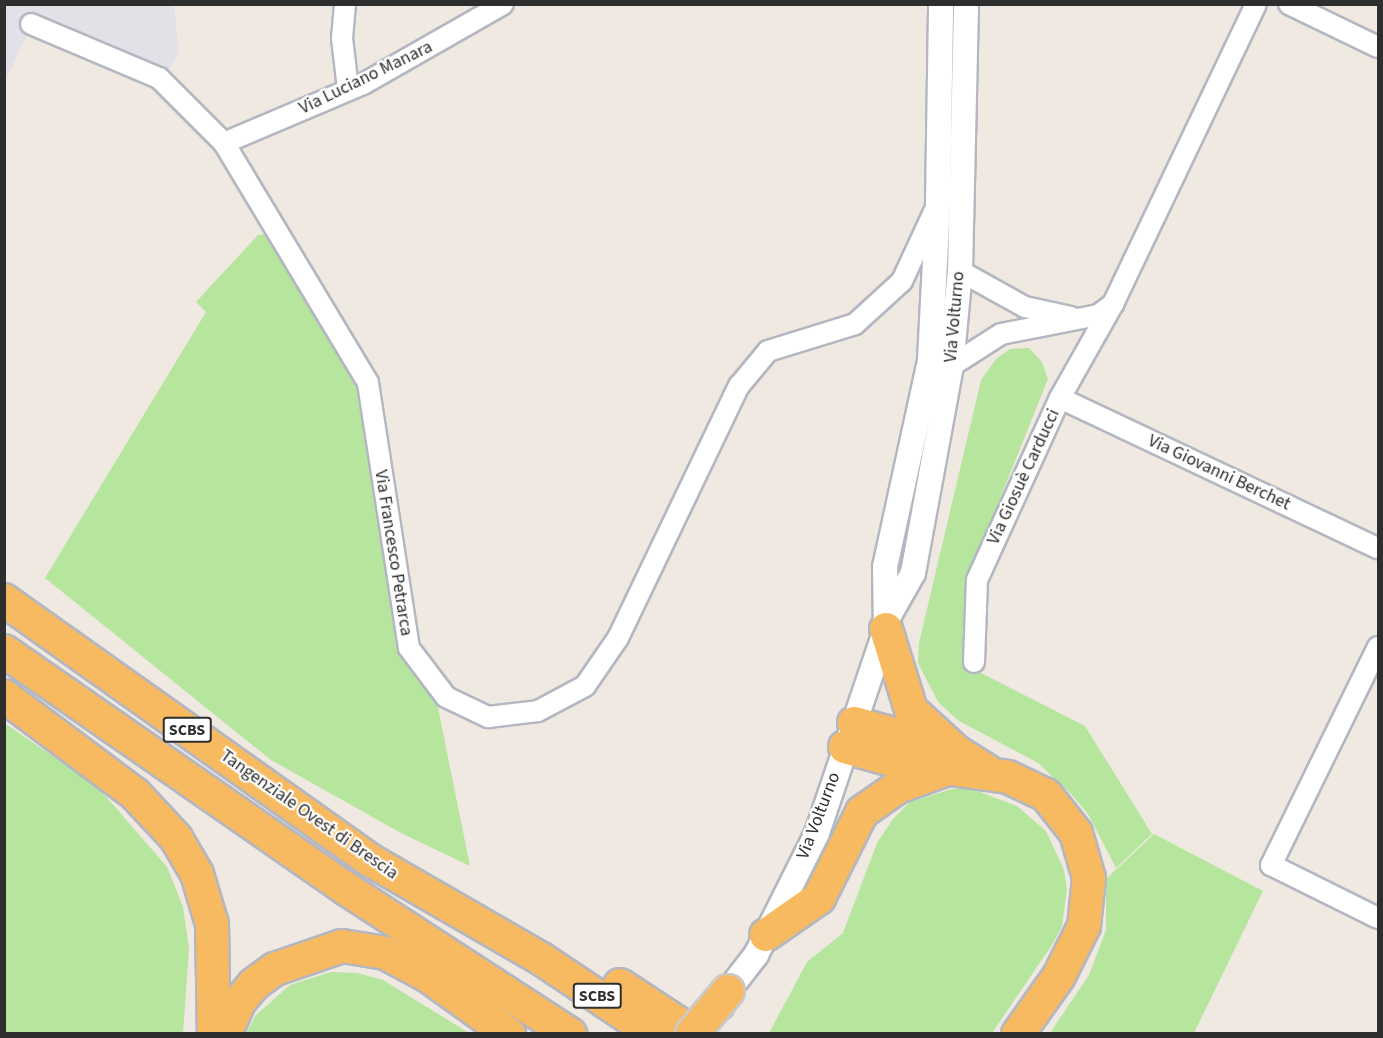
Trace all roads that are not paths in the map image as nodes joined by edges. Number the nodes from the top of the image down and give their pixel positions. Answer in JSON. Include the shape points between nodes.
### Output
{"nodes":[{"id":1,"x":345,"y":4,"type":"edge"},
{"id":2,"x":503,"y":4,"type":"edge"},
{"id":3,"x":941,"y":4,"type":"edge"},
{"id":4,"x":966,"y":4,"type":"edge"},
{"id":5,"x":1256,"y":4,"type":"edge"},
{"id":6,"x":1289,"y":4,"type":"edge"},
{"id":7,"x":31,"y":24,"type":"dead end"},
{"id":8,"x":1378,"y":47,"type":"edge"},
{"id":9,"x":348,"y":89,"type":"junction"},
{"id":10,"x":224,"y":143,"type":"junction"},
{"id":11,"x":938,"y":201,"type":"junction"},
{"id":12,"x":960,"y":271,"type":"junction"},
{"id":13,"x":1113,"y":304,"type":"junction"},
{"id":14,"x":1080,"y":319,"type":"junction"},
{"id":15,"x":951,"y":366,"type":"junction"},
{"id":16,"x":1060,"y":398,"type":"junction"},
{"id":17,"x":1378,"y":548,"type":"edge"},
{"id":18,"x":4,"y":600,"type":"edge"},
{"id":19,"x":886,"y":624,"type":"junction"},
{"id":20,"x":1378,"y":647,"type":"edge"},
{"id":21,"x":4,"y":651,"type":"edge"},
{"id":22,"x":974,"y":662,"type":"dead end"},
{"id":23,"x":4,"y":696,"type":"edge"},
{"id":24,"x":849,"y":735,"type":"junction"},
{"id":25,"x":951,"y":761,"type":"junction"},
{"id":26,"x":370,"y":860,"type":"junction"},
{"id":27,"x":1378,"y":918,"type":"edge"},
{"id":28,"x":766,"y":935,"type":"junction"},
{"id":29,"x":728,"y":991,"type":"junction"},
{"id":30,"x":214,"y":1034,"type":"edge"},
{"id":31,"x":225,"y":1034,"type":"edge"},
{"id":32,"x":509,"y":1034,"type":"edge"},
{"id":33,"x":570,"y":1034,"type":"edge"},
{"id":34,"x":654,"y":1034,"type":"edge"},
{"id":35,"x":694,"y":1034,"type":"edge"},
{"id":36,"x":711,"y":1034,"type":"edge"},
{"id":37,"x":1018,"y":1034,"type":"edge"}],
"edges":[{"from":1,"to":9,"type":"street","via":[[342,38]]},
{"from":2,"to":9,"type":"street","name":"Via Luciano Manara","via":[[445,40]]},
{"from":3,"to":11,"type":"street","name":"Via Volturno"},
{"from":4,"to":12,"type":"street","name":"Via Volturno"},
{"from":5,"to":13,"type":"street","name":"Via Giosuè Carducci"},
{"from":6,"to":8,"type":"street"},
{"from":7,"to":10,"type":"street","name":"Via Francesco Petrarca","via":[[159,78]]},
{"from":9,"to":10,"type":"street","name":"Via Luciano Manara"},
{"from":10,"to":11,"type":"street","name":"Via Francesco Petrarca","via":[[368,382],[408,648],[446,697],[488,717],[538,711],[585,686],[618,638],[739,386],[768,351],[855,324],[902,281]]},
{"from":11,"to":19,"type":"street","name":"Via Volturno","via":[[930,360],[885,567]]},
{"from":12,"to":14,"type":"street","via":[[1025,307]]},
{"from":12,"to":15,"type":"street","name":"Via Volturno"},
{"from":13,"to":14,"type":"street","via":[[1098,315]]},
{"from":13,"to":16,"type":"street","name":"Via Giosuè Carducci"},
{"from":14,"to":15,"type":"street","via":[[1001,334]]},
{"from":15,"to":19,"type":"street","name":"Via Volturno","via":[[913,573]]},
{"from":16,"to":17,"type":"street","name":"Via Giovanni Berchet"},
{"from":16,"to":22,"type":"street","name":"Via Giosuè Carducci","via":[[977,580]]},
{"from":18,"to":26,"type":"highway","name":"Tangenziale Ovest di Brescia","number":"SCBS"},
{"from":19,"to":24,"type":"street","name":"Via Volturno"},
{"from":19,"to":25,"type":"highway","via":[[911,710]]},
{"from":20,"to":27,"type":"street","via":[[1271,865]]},
{"from":21,"to":33,"type":"highway","number":"SCBS","via":[[348,890]]},
{"from":23,"to":30,"type":"highway","via":[[135,794],[177,838],[197,874],[213,924]]},
{"from":24,"to":25,"type":"highway","via":[[899,762]]},
{"from":24,"to":28,"type":"street","name":"Via Volturno","via":[[817,833]]},
{"from":25,"to":28,"type":"highway","via":[[898,787],[862,812],[819,898]]},
{"from":25,"to":37,"type":"highway","via":[[1028,785],[1046,795],[1062,812],[1086,857],[1089,878],[1084,926],[1059,976]]},
{"from":26,"to":34,"type":"highway","name":"Tangenziale Ovest di Brescia","number":"SCBS","via":[[540,958]]},
{"from":26,"to":35,"type":"highway","via":[[461,888]]},
{"from":28,"to":29,"type":"street","name":"Via Volturno"},
{"from":29,"to":35,"type":"highway","bridge":true},
{"from":29,"to":36,"type":"street","name":"Via Volturno"},
{"from":31,"to":32,"type":"highway","via":[[239,1002],[274,969],[342,946],[385,953],[428,976]]}]}
